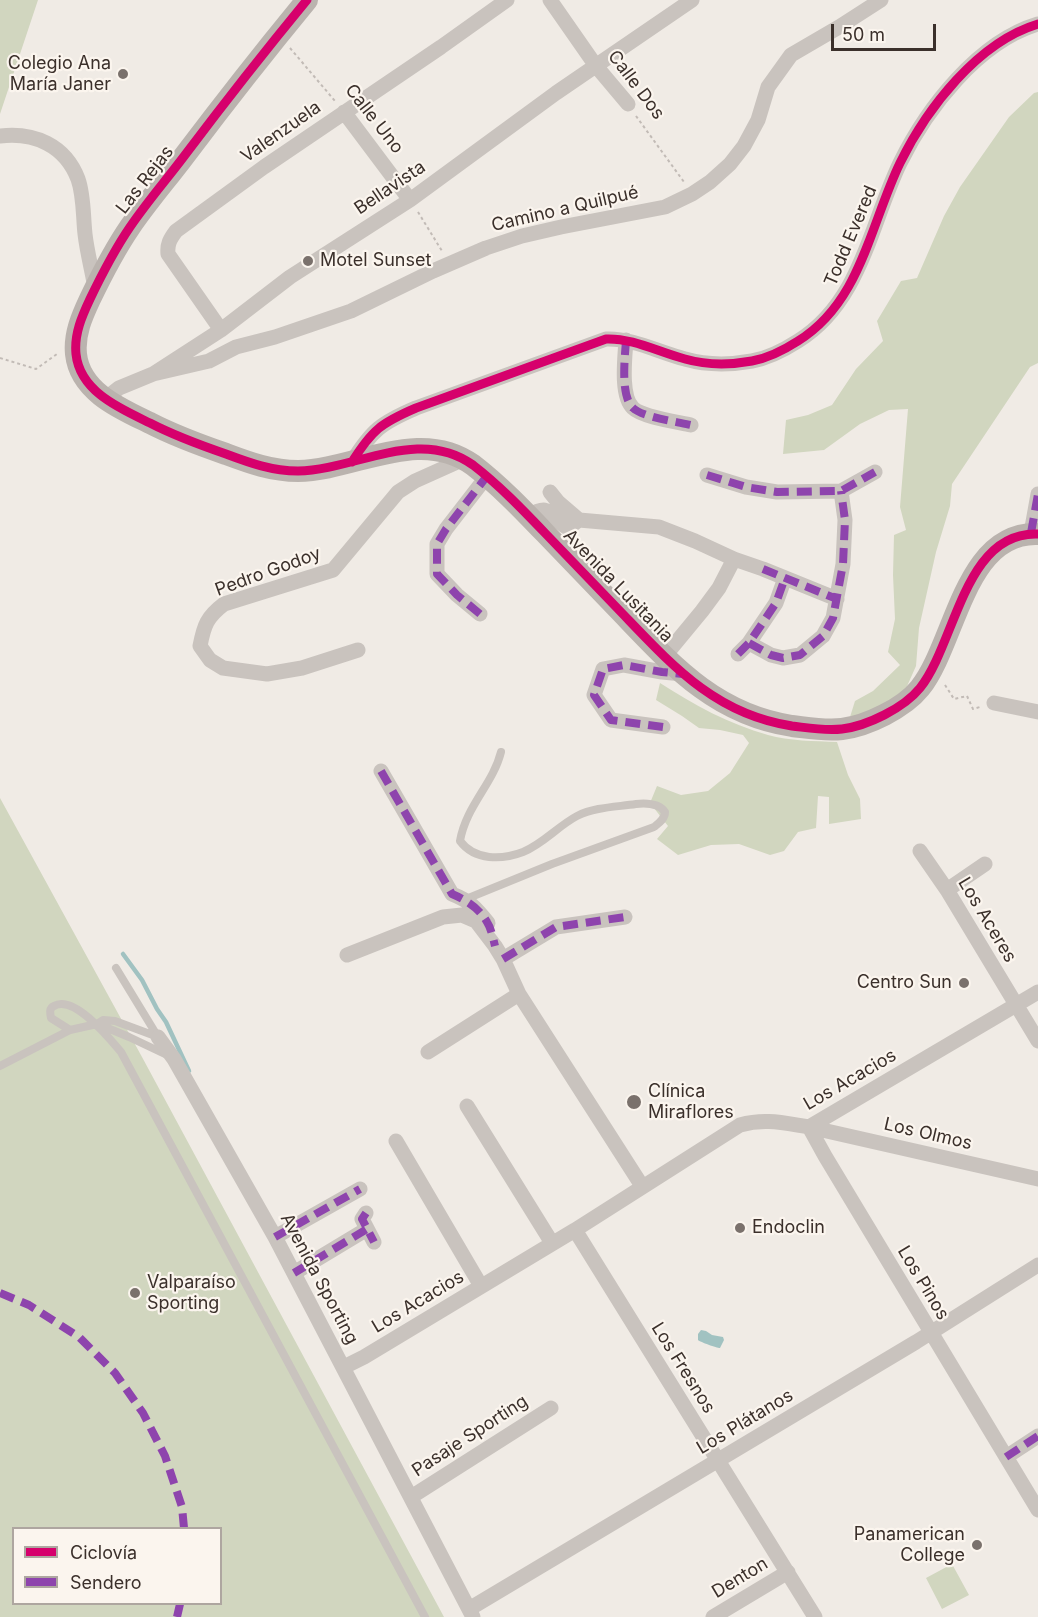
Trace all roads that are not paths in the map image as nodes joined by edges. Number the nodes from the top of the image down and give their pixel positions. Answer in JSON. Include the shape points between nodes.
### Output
{"nodes":[{"id":1,"x":307,"y":0,"type":"edge"},
{"id":2,"x":507,"y":0,"type":"edge"},
{"id":3,"x":550,"y":0,"type":"edge"},
{"id":4,"x":692,"y":0,"type":"edge"},
{"id":5,"x":881,"y":0,"type":"edge"},
{"id":6,"x":1038,"y":24,"type":"edge"},
{"id":7,"x":596,"y":66,"type":"junction"},
{"id":8,"x":628,"y":104,"type":"road end"},
{"id":9,"x":344,"y":112,"type":"junction"},
{"id":10,"x":0,"y":136,"type":"edge"},
{"id":11,"x":410,"y":200,"type":"junction"},
{"id":12,"x":95,"y":288,"type":"junction"},
{"id":13,"x":220,"y":330,"type":"junction"},
{"id":14,"x":626,"y":340,"type":"junction"},
{"id":15,"x":153,"y":374,"type":"junction"},
{"id":16,"x":105,"y":399,"type":"junction"},
{"id":17,"x":692,"y":425,"type":"dead end"},
{"id":18,"x":464,"y":459,"type":"junction"},
{"id":19,"x":352,"y":462,"type":"junction"},
{"id":20,"x":875,"y":472,"type":"dead end"},
{"id":21,"x":706,"y":475,"type":"dead end"},
{"id":22,"x":487,"y":476,"type":"junction"},
{"id":23,"x":841,"y":491,"type":"junction"},
{"id":24,"x":550,"y":492,"type":"dead end"},
{"id":25,"x":1038,"y":494,"type":"edge"},
{"id":26,"x":528,"y":516,"type":"junction"},
{"id":27,"x":579,"y":520,"type":"junction"},
{"id":28,"x":1035,"y":534,"type":"edge"},
{"id":29,"x":734,"y":559,"type":"junction"},
{"id":30,"x":785,"y":578,"type":"junction"},
{"id":31,"x":837,"y":599,"type":"junction"},
{"id":32,"x":480,"y":614,"type":"dead end"},
{"id":33,"x":358,"y":650,"type":"dead end"},
{"id":34,"x":664,"y":657,"type":"junction"},
{"id":35,"x":683,"y":674,"type":"junction"},
{"id":36,"x":994,"y":703,"type":"road end"},
{"id":37,"x":1038,"y":712,"type":"edge"},
{"id":38,"x":663,"y":727,"type":"dead end"},
{"id":39,"x":501,"y":752,"type":"dead end"},
{"id":40,"x":381,"y":771,"type":"dead end"},
{"id":41,"x":920,"y":851,"type":"dead end"},
{"id":42,"x":985,"y":864,"type":"dead end"},
{"id":43,"x":947,"y":890,"type":"junction"},
{"id":44,"x":466,"y":900,"type":"junction"},
{"id":45,"x":625,"y":917,"type":"dead end"},
{"id":46,"x":499,"y":952,"type":"junction"},
{"id":47,"x":347,"y":955,"type":"dead end"},
{"id":48,"x":116,"y":968,"type":"dead end"},
{"id":49,"x":1038,"y":992,"type":"edge"},
{"id":50,"x":519,"y":994,"type":"junction"},
{"id":51,"x":1016,"y":1005,"type":"junction"},
{"id":52,"x":97,"y":1024,"type":"junction"},
{"id":53,"x":70,"y":1030,"type":"junction"},
{"id":54,"x":158,"y":1037,"type":"junction"},
{"id":55,"x":1038,"y":1041,"type":"edge"},
{"id":56,"x":428,"y":1052,"type":"dead end"},
{"id":57,"x":174,"y":1059,"type":"junction"},
{"id":58,"x":0,"y":1066,"type":"edge"},
{"id":59,"x":466,"y":1106,"type":"dead end"},
{"id":60,"x":809,"y":1127,"type":"junction"},
{"id":61,"x":396,"y":1141,"type":"dead end"},
{"id":62,"x":1038,"y":1179,"type":"edge"},
{"id":63,"x":642,"y":1186,"type":"junction"},
{"id":64,"x":360,"y":1189,"type":"dead end"},
{"id":65,"x":366,"y":1213,"type":"dead end"},
{"id":66,"x":575,"y":1230,"type":"junction"},
{"id":67,"x":275,"y":1238,"type":"junction"},
{"id":68,"x":552,"y":1243,"type":"junction"},
{"id":69,"x":1038,"y":1265,"type":"edge"},
{"id":70,"x":294,"y":1273,"type":"junction"},
{"id":71,"x":480,"y":1287,"type":"junction"},
{"id":72,"x":931,"y":1333,"type":"junction"},
{"id":73,"x":344,"y":1367,"type":"junction"},
{"id":74,"x":550,"y":1408,"type":"dead end"},
{"id":75,"x":1038,"y":1436,"type":"edge"},
{"id":76,"x":1006,"y":1457,"type":"junction"},
{"id":77,"x":718,"y":1460,"type":"junction"},
{"id":78,"x":411,"y":1497,"type":"junction"},
{"id":79,"x":1038,"y":1510,"type":"edge"},
{"id":80,"x":788,"y":1572,"type":"junction"},
{"id":81,"x":471,"y":1613,"type":"edge"},
{"id":82,"x":424,"y":1617,"type":"edge"},
{"id":83,"x":713,"y":1617,"type":"edge"},
{"id":84,"x":815,"y":1617,"type":"edge"}],
"edges":[{"from":1,"to":12,"type":"street","name":"Las Rejas","via":[[130,226]]},
{"from":2,"to":9,"type":"street","name":"Valenzuela"},
{"from":3,"to":7,"type":"street","name":"Calle Dos"},
{"from":4,"to":7,"type":"street","name":"Bellavista"},
{"from":5,"to":15,"type":"street","name":"Camino a Quilpué","via":[[790,55],[768,87],[758,120],[744,146],[730,164],[692,194],[665,207],[561,227],[486,248],[351,311],[236,347],[209,361]]},
{"from":6,"to":14,"type":"street","name":"Todd Evered","via":[[1022,28],[978,57],[933,109],[901,161],[847,291],[821,324],[806,336],[769,357],[731,363],[687,360]]},
{"from":7,"to":8,"type":"street","name":"Calle Dos"},
{"from":7,"to":11,"type":"street","name":"Bellavista"},
{"from":9,"to":11,"type":"street","name":"Calle Uno"},
{"from":9,"to":13,"type":"street","name":"Valenzuela","via":[[171,237],[168,255]]},
{"from":10,"to":12,"type":"street","via":[[15,134],[51,144],[67,158],[78,180]]},
{"from":11,"to":13,"type":"street","name":"Bellavista","via":[[290,277]]},
{"from":12,"to":16,"type":"street","name":"Las Rejas","via":[[79,326],[76,354],[87,381]]},
{"from":13,"to":15,"type":"street","name":"Bellavista"},
{"from":14,"to":17,"type":"street","via":[[626,398],[642,413]]},
{"from":14,"to":19,"type":"street","name":"Todd Evered","via":[[606,339],[389,420],[375,430]]},
{"from":15,"to":16,"type":"street","name":"Bellavista","via":[[119,388]]},
{"from":16,"to":19,"type":"street","name":"Avenida Lusitania","via":[[177,436],[267,469],[312,471]]},
{"from":18,"to":19,"type":"street","name":"Avenida Lusitania","via":[[430,448],[411,448]]},
{"from":18,"to":22,"type":"street","name":"Avenida Lusitania"},
{"from":18,"to":33,"type":"street","name":"Pedro Godoy","via":[[398,492],[333,570],[224,604],[204,627],[200,646],[222,668],[267,674],[302,668]]},
{"from":20,"to":23,"type":"street"},
{"from":21,"to":23,"type":"street","via":[[777,492]]},
{"from":22,"to":26,"type":"street","name":"Avenida Lusitania"},
{"from":22,"to":32,"type":"street","via":[[437,544],[437,574]]},
{"from":23,"to":31,"type":"street","via":[[845,520]]},
{"from":24,"to":27,"type":"street","name":"Avenida Lusitania"},
{"from":25,"to":28,"type":"street"},
{"from":26,"to":27,"type":"street","name":"Avenida Lusitania","via":[[542,509],[568,528]]},
{"from":26,"to":34,"type":"street","name":"Avenida Lusitania"},
{"from":27,"to":29,"type":"street","name":"Avenida Lusitania","via":[[659,526]]},
{"from":28,"to":35,"type":"street","name":"Avenida Lusitania","via":[[1016,536],[989,554],[967,588],[920,688],[907,701],[862,724],[822,729],[755,718],[734,709]]},
{"from":29,"to":30,"type":"street","name":"Avenida Lusitania"},
{"from":29,"to":34,"type":"street","name":"Avenida Lusitania","via":[[719,588]]},
{"from":30,"to":31,"type":"street","name":"Avenida Lusitania"},
{"from":30,"to":31,"type":"street","via":[[776,603],[743,648],[783,658],[800,655],[823,636]]},
{"from":34,"to":35,"type":"street","name":"Avenida Lusitania"},
{"from":35,"to":38,"type":"street","via":[[624,665],[603,669],[594,695],[611,720]]},
{"from":36,"to":37,"type":"street"},
{"from":39,"to":44,"type":"lane","via":[[462,829],[460,841],[475,854],[504,856],[524,851],[578,816],[601,808],[642,804],[661,807],[665,816],[654,827]]},
{"from":40,"to":44,"type":"street","via":[[452,894]]},
{"from":41,"to":43,"type":"street","name":"Los Aceres"},
{"from":42,"to":43,"type":"street"},
{"from":43,"to":51,"type":"street","name":"Los Aceres"},
{"from":44,"to":46,"type":"street","via":[[487,922]]},
{"from":45,"to":46,"type":"street","via":[[556,927]]},
{"from":46,"to":47,"type":"street","via":[[476,921],[453,915]]},
{"from":46,"to":50,"type":"street"},
{"from":48,"to":54,"type":"lane","name":"Avenida Sporting"},
{"from":49,"to":51,"type":"street","name":"Los Acacios"},
{"from":50,"to":56,"type":"street"},
{"from":50,"to":63,"type":"street"},
{"from":51,"to":55,"type":"street","name":"Los Aceres"},
{"from":51,"to":60,"type":"street","name":"Los Acacios"},
{"from":52,"to":53,"type":"lane"},
{"from":52,"to":53,"type":"lane","via":[[75,1008],[56,1004],[51,1008],[51,1018]]},
{"from":52,"to":54,"type":"lane","via":[[115,1021]]},
{"from":52,"to":57,"type":"lane"},
{"from":52,"to":82,"type":"lane","via":[[121,1052]]},
{"from":53,"to":58,"type":"lane"},
{"from":54,"to":57,"type":"street","name":"Avenida Sporting"},
{"from":57,"to":67,"type":"street","name":"Avenida Sporting"},
{"from":59,"to":68,"type":"street"},
{"from":60,"to":62,"type":"street","name":"Los Olmos"},
{"from":60,"to":63,"type":"street","name":"Los Acacios","via":[[756,1120],[740,1125]]},
{"from":60,"to":72,"type":"street","name":"Los Pinos"},
{"from":61,"to":71,"type":"street","name":"Los Acacios"},
{"from":63,"to":66,"type":"street","name":"Los Acacios"},
{"from":64,"to":67,"type":"street"},
{"from":65,"to":70,"type":"street","via":[[362,1219],[371,1236]]},
{"from":66,"to":68,"type":"street","name":"Los Acacios"},
{"from":66,"to":77,"type":"street","name":"Los Fresnos"},
{"from":67,"to":70,"type":"street","name":"Avenida Sporting"},
{"from":68,"to":71,"type":"street","name":"Los Acacios"},
{"from":69,"to":72,"type":"street","name":"Los Plátanos"},
{"from":70,"to":73,"type":"street","name":"Avenida Sporting"},
{"from":71,"to":73,"type":"street","name":"Los Acacios"},
{"from":72,"to":76,"type":"street","name":"Los Pinos"},
{"from":72,"to":77,"type":"street","name":"Los Plátanos"},
{"from":73,"to":78,"type":"street","name":"Avenida Sporting"},
{"from":74,"to":78,"type":"street","name":"Pasaje Sporting"},
{"from":75,"to":76,"type":"street"},
{"from":76,"to":79,"type":"street","name":"Los Pinos"},
{"from":77,"to":80,"type":"street","name":"Los Fresnos"},
{"from":77,"to":81,"type":"street","name":"Los Plátanos"},
{"from":78,"to":81,"type":"street","name":"Avenida Sporting"},
{"from":80,"to":83,"type":"street","name":"Denton"},
{"from":80,"to":84,"type":"street","name":"Los Fresnos"}]}
